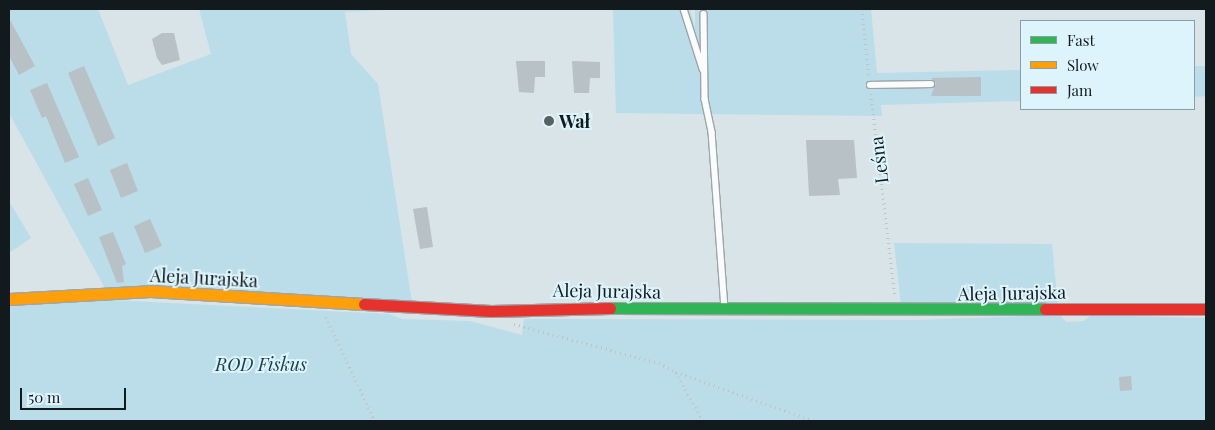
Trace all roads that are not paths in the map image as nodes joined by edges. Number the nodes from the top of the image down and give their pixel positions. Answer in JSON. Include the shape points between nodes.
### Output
{"nodes":[{"id":1,"x":684,"y":9,"type":"edge"},
{"id":2,"x":704,"y":14,"type":"dead end"},
{"id":3,"x":705,"y":74,"type":"junction"},
{"id":4,"x":930,"y":84,"type":"dead end"},
{"id":5,"x":870,"y":85,"type":"road end"},
{"id":6,"x":9,"y":298,"type":"edge"},
{"id":7,"x":1206,"y":309,"type":"edge"},
{"id":8,"x":726,"y":310,"type":"junction"}],
"edges":[{"from":1,"to":3,"type":"lane"},
{"from":2,"to":3,"type":"lane"},
{"from":3,"to":8,"type":"lane"},
{"from":4,"to":5,"type":"lane"},
{"from":6,"to":8,"type":"street","name":"Aleja Jurajska","via":[[150,291],[491,312],[525,308]]},
{"from":7,"to":8,"type":"street","name":"Aleja Jurajska"}]}
